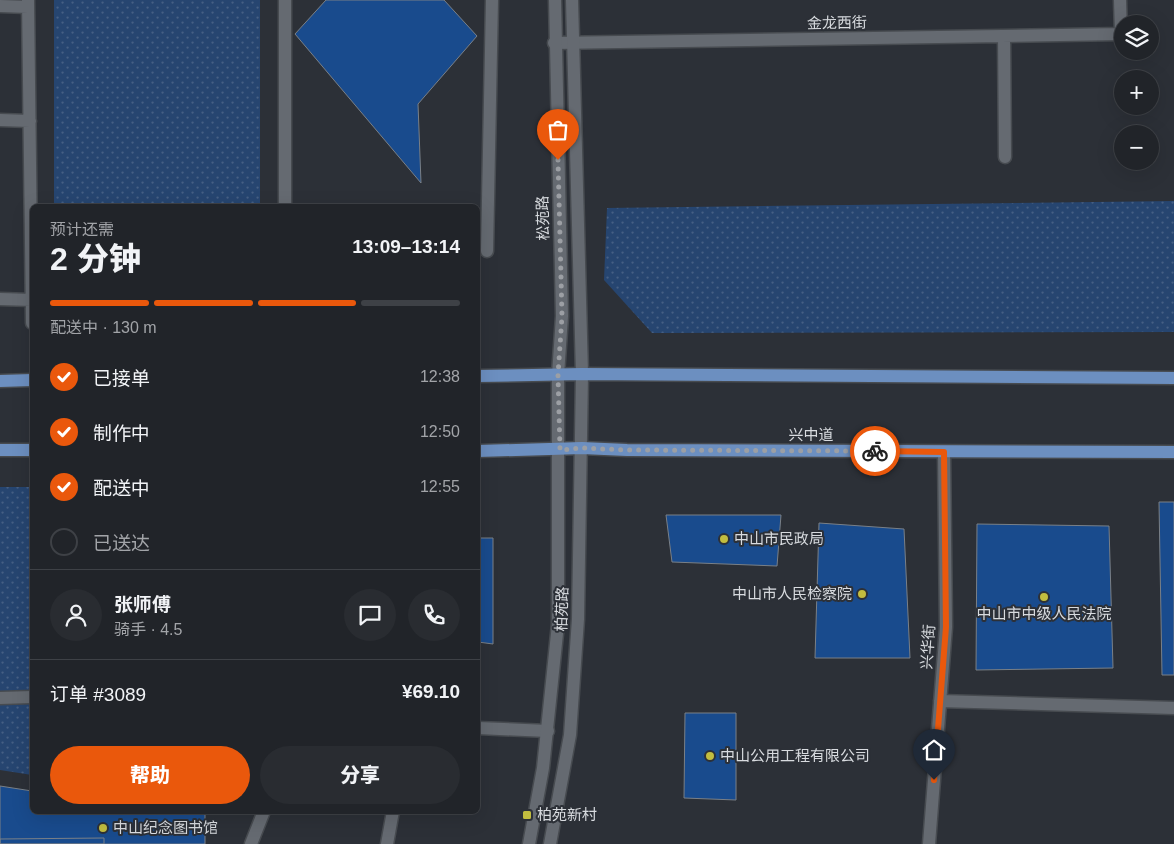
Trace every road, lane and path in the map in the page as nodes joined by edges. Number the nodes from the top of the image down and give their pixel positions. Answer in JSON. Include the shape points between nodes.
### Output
{"nodes":[{"id":1,"x":285,"y":0,"type":"edge"},
{"id":2,"x":492,"y":0,"type":"edge"},
{"id":3,"x":555,"y":0,"type":"edge"},
{"id":4,"x":572,"y":0,"type":"edge"},
{"id":5,"x":1120,"y":0,"type":"edge"},
{"id":6,"x":28,"y":4,"type":"edge"},
{"id":7,"x":0,"y":6,"type":"edge"},
{"id":8,"x":1004,"y":36,"type":"junction"},
{"id":9,"x":554,"y":43,"type":"junction"},
{"id":10,"x":572,"y":43,"type":"junction"},
{"id":11,"x":0,"y":120,"type":"edge"},
{"id":12,"x":30,"y":121,"type":"junction"},
{"id":13,"x":1005,"y":157,"type":"dead end"},
{"id":14,"x":31,"y":204,"type":"edge"},
{"id":15,"x":285,"y":204,"type":"edge"},
{"id":16,"x":487,"y":251,"type":"dead end"},
{"id":17,"x":0,"y":299,"type":"edge"},
{"id":18,"x":30,"y":300,"type":"edge"},
{"id":19,"x":582,"y":374,"type":"junction"},
{"id":20,"x":558,"y":375,"type":"junction"},
{"id":21,"x":480,"y":376,"type":"edge"},
{"id":22,"x":1174,"y":378,"type":"edge"},
{"id":23,"x":30,"y":380,"type":"edge"},
{"id":24,"x":0,"y":381,"type":"edge"},
{"id":25,"x":582,"y":448,"type":"junction"},
{"id":26,"x":0,"y":450,"type":"edge"},
{"id":27,"x":30,"y":450,"type":"edge"},
{"id":28,"x":560,"y":450,"type":"junction"},
{"id":29,"x":480,"y":451,"type":"edge"},
{"id":30,"x":944,"y":452,"type":"junction"},
{"id":31,"x":1174,"y":452,"type":"edge"},
{"id":32,"x":30,"y":697,"type":"edge"},
{"id":33,"x":0,"y":698,"type":"edge"},
{"id":34,"x":940,"y":701,"type":"junction"},
{"id":35,"x":1174,"y":708,"type":"edge"},
{"id":36,"x":480,"y":728,"type":"edge"},
{"id":37,"x":548,"y":731,"type":"junction"},
{"id":38,"x":263,"y":814,"type":"edge"},
{"id":39,"x":392,"y":814,"type":"edge"},
{"id":40,"x":251,"y":844,"type":"edge"},
{"id":41,"x":387,"y":844,"type":"edge"},
{"id":42,"x":529,"y":844,"type":"edge"},
{"id":43,"x":550,"y":844,"type":"edge"},
{"id":44,"x":929,"y":844,"type":"edge"}],
"edges":[{"from":1,"to":15,"type":"street"},
{"from":2,"to":16,"type":"street"},
{"from":3,"to":9,"type":"street","name":"松苑路"},
{"from":4,"to":10,"type":"street"},
{"from":5,"to":8,"type":"street","name":"金龙西街","via":[[1121,34]]},
{"from":6,"to":7,"type":"street"},
{"from":6,"to":12,"type":"street"},
{"from":8,"to":10,"type":"street","name":"金龙西街"},
{"from":8,"to":13,"type":"street"},
{"from":9,"to":10,"type":"street","name":"金龙西街"},
{"from":9,"to":20,"type":"street","name":"松苑路","via":[[562,316]]},
{"from":10,"to":19,"type":"street"},
{"from":11,"to":12,"type":"street"},
{"from":12,"to":14,"type":"street"},
{"from":17,"to":18,"type":"street"},
{"from":19,"to":20,"type":"main road"},
{"from":19,"to":22,"type":"main road"},
{"from":19,"to":25,"type":"street","name":"柏苑路"},
{"from":20,"to":21,"type":"main road"},
{"from":20,"to":28,"type":"street","name":"柏苑路"},
{"from":23,"to":24,"type":"main road"},
{"from":25,"to":28,"type":"main road","name":"兴中道"},
{"from":25,"to":30,"type":"main road","name":"兴中道"},
{"from":25,"to":43,"type":"street","name":"柏苑路","via":[[578,619],[570,735]]},
{"from":26,"to":27,"type":"main road"},
{"from":28,"to":29,"type":"main road","name":"兴中道"},
{"from":28,"to":37,"type":"street","name":"柏苑路","via":[[558,624]]},
{"from":30,"to":31,"type":"main road","name":"兴中道"},
{"from":30,"to":34,"type":"street","name":"兴华街","via":[[946,627]]},
{"from":32,"to":33,"type":"street"},
{"from":34,"to":35,"type":"street"},
{"from":34,"to":44,"type":"street","name":"兴华街"},
{"from":36,"to":37,"type":"street"},
{"from":37,"to":42,"type":"street","name":"柏苑路"},
{"from":38,"to":40,"type":"street"},
{"from":39,"to":41,"type":"street"}]}
